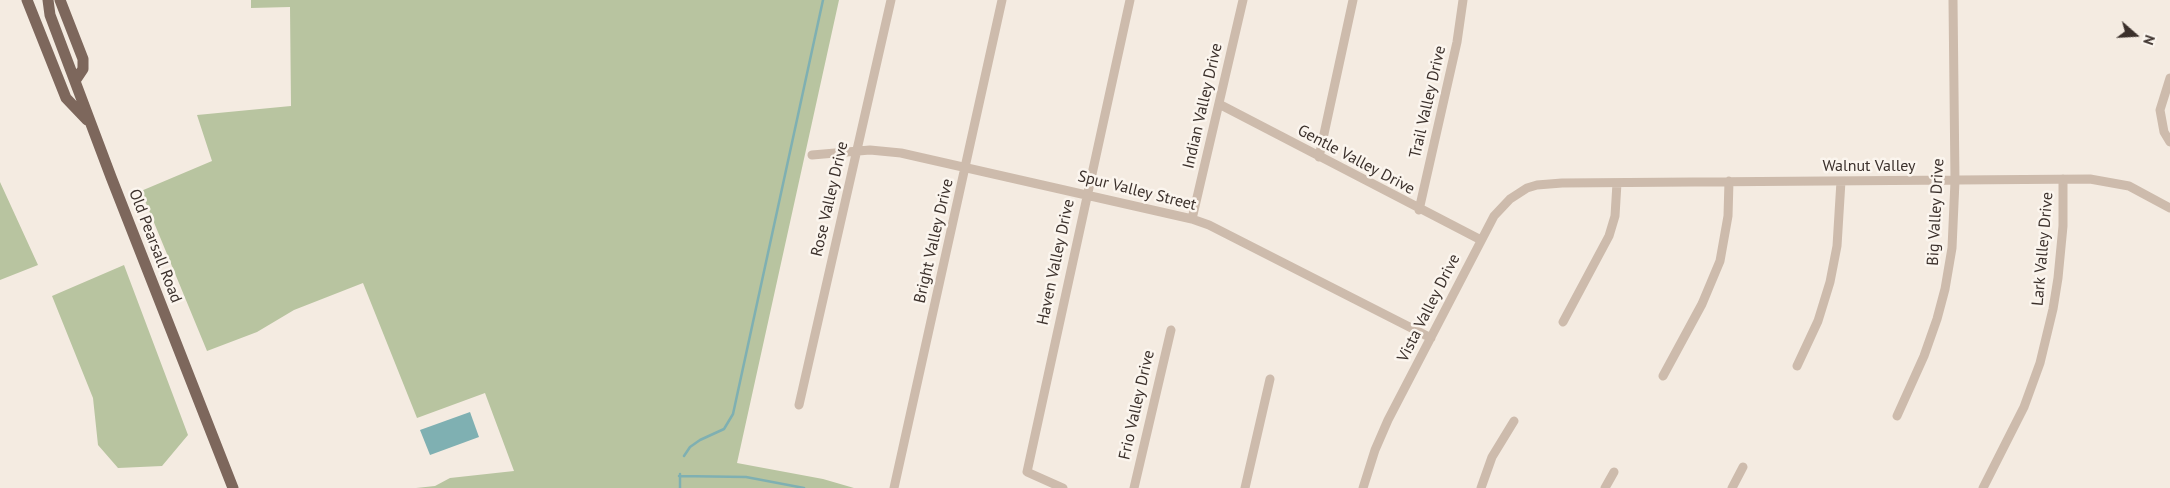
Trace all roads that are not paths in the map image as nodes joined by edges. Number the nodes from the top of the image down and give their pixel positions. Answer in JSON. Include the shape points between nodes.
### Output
{"nodes":[{"id":1,"x":27,"y":0,"type":"edge"},
{"id":2,"x":35,"y":0,"type":"edge"},
{"id":3,"x":48,"y":0,"type":"edge"},
{"id":4,"x":60,"y":0,"type":"edge"},
{"id":5,"x":891,"y":0,"type":"edge"},
{"id":6,"x":1002,"y":0,"type":"edge"},
{"id":7,"x":1130,"y":0,"type":"edge"},
{"id":8,"x":1242,"y":0,"type":"edge"},
{"id":9,"x":1354,"y":0,"type":"edge"},
{"id":10,"x":1463,"y":0,"type":"edge"},
{"id":11,"x":1953,"y":0,"type":"edge"},
{"id":12,"x":50,"y":15,"type":"junction"},
{"id":13,"x":2170,"y":78,"type":"edge"},
{"id":14,"x":75,"y":82,"type":"junction"},
{"id":15,"x":1219,"y":104,"type":"junction"},
{"id":16,"x":90,"y":123,"type":"junction"},
{"id":17,"x":2170,"y":142,"type":"edge"},
{"id":18,"x":856,"y":151,"type":"junction"},
{"id":19,"x":812,"y":155,"type":"dead end"},
{"id":20,"x":1319,"y":157,"type":"junction"},
{"id":21,"x":966,"y":167,"type":"junction"},
{"id":22,"x":2063,"y":179,"type":"junction"},
{"id":23,"x":1729,"y":181,"type":"junction"},
{"id":24,"x":1841,"y":181,"type":"junction"},
{"id":25,"x":1955,"y":182,"type":"junction"},
{"id":26,"x":1562,"y":183,"type":"joint"},
{"id":27,"x":1617,"y":183,"type":"junction"},
{"id":28,"x":1086,"y":194,"type":"junction"},
{"id":29,"x":2170,"y":208,"type":"edge"},
{"id":30,"x":1419,"y":210,"type":"junction"},
{"id":31,"x":1192,"y":219,"type":"junction"},
{"id":32,"x":1481,"y":240,"type":"junction"},
{"id":33,"x":1563,"y":322,"type":"dead end"},
{"id":34,"x":1171,"y":330,"type":"dead end"},
{"id":35,"x":1431,"y":338,"type":"junction"},
{"id":36,"x":1797,"y":366,"type":"dead end"},
{"id":37,"x":1663,"y":376,"type":"dead end"},
{"id":38,"x":1270,"y":379,"type":"dead end"},
{"id":39,"x":799,"y":405,"type":"dead end"},
{"id":40,"x":1897,"y":416,"type":"dead end"},
{"id":41,"x":1514,"y":421,"type":"dead end"},
{"id":42,"x":1743,"y":467,"type":"dead end"},
{"id":43,"x":1614,"y":472,"type":"dead end"},
{"id":44,"x":233,"y":488,"type":"edge"},
{"id":45,"x":894,"y":488,"type":"edge"},
{"id":46,"x":1063,"y":488,"type":"edge"},
{"id":47,"x":1134,"y":488,"type":"edge"},
{"id":48,"x":1245,"y":488,"type":"edge"},
{"id":49,"x":1363,"y":488,"type":"edge"},
{"id":50,"x":1481,"y":488,"type":"edge"},
{"id":51,"x":1605,"y":488,"type":"edge"},
{"id":52,"x":1732,"y":488,"type":"edge"},
{"id":53,"x":1983,"y":488,"type":"edge"}],
"edges":[{"from":1,"to":16,"type":"main road","via":[[66,98]]},
{"from":2,"to":12,"type":"main road","name":"Old Pearsall Road"},
{"from":3,"to":12,"type":"main road","name":"Old Pearsall Road"},
{"from":4,"to":14,"type":"main road","via":[[83,59],[83,69]]},
{"from":5,"to":18,"type":"street","name":"Rose Valley Drive"},
{"from":6,"to":21,"type":"street","name":"Bright Valley Drive"},
{"from":7,"to":28,"type":"street","name":"Haven Valley Drive"},
{"from":8,"to":15,"type":"street","name":"Indian Valley Drive"},
{"from":9,"to":20,"type":"street"},
{"from":10,"to":30,"type":"street","name":"Trail Valley Drive","via":[[1457,42]]},
{"from":11,"to":25,"type":"street","name":"Big Valley Drive"},
{"from":12,"to":14,"type":"main road","name":"Old Pearsall Road"},
{"from":13,"to":17,"type":"street","via":[[2160,110]]},
{"from":14,"to":16,"type":"main road","name":"Old Pearsall Road"},
{"from":15,"to":20,"type":"street","name":"Gentle Valley Drive"},
{"from":15,"to":31,"type":"street","name":"Indian Valley Drive"},
{"from":16,"to":44,"type":"main road","name":"Old Pearsall Road"},
{"from":18,"to":19,"type":"street","name":"Spur Valley Street"},
{"from":18,"to":21,"type":"street","name":"Spur Valley Street","via":[[884,151]]},
{"from":18,"to":39,"type":"street","name":"Rose Valley Drive"},
{"from":20,"to":30,"type":"street","name":"Gentle Valley Drive"},
{"from":21,"to":28,"type":"street","name":"Spur Valley Street"},
{"from":21,"to":45,"type":"street","name":"Bright Valley Drive"},
{"from":22,"to":25,"type":"street","name":"Walnut Valley"},
{"from":22,"to":29,"type":"street","name":"Walnut Valley","via":[[2090,179],[2129,186]]},
{"from":22,"to":53,"type":"street","name":"Lark Valley Drive","via":[[2058,278],[2040,363],[2024,407]]},
{"from":23,"to":24,"type":"street","name":"Walnut Valley"},
{"from":23,"to":27,"type":"street","name":"Walnut Valley"},
{"from":23,"to":37,"type":"street","via":[[1725,239],[1717,269]]},
{"from":24,"to":25,"type":"street","name":"Walnut Valley"},
{"from":24,"to":36,"type":"street","via":[[1837,246],[1830,282],[1818,321]]},
{"from":25,"to":40,"type":"street","name":"Big Valley Drive","via":[[1952,248],[1945,289],[1924,356]]},
{"from":26,"to":27,"type":"street","name":"Walnut Valley"},
{"from":26,"to":32,"type":"street","name":"Vista Valley Drive","via":[[1537,185],[1514,195],[1494,216]]},
{"from":27,"to":33,"type":"street","via":[[1615,216],[1608,236]]},
{"from":28,"to":31,"type":"street","name":"Spur Valley Street"},
{"from":28,"to":46,"type":"street","name":"Haven Valley Drive","via":[[1027,472]]},
{"from":30,"to":32,"type":"street","name":"Gentle Valley Drive"},
{"from":31,"to":35,"type":"street","name":"Spur Valley Street"},
{"from":32,"to":35,"type":"street","name":"Vista Valley Drive"},
{"from":34,"to":47,"type":"street","name":"Frio Valley Drive"},
{"from":35,"to":49,"type":"street","name":"Vista Valley Drive","via":[[1381,434]]},
{"from":38,"to":48,"type":"street"},
{"from":41,"to":50,"type":"street","via":[[1492,457]]},
{"from":42,"to":52,"type":"street"},
{"from":43,"to":51,"type":"street"}]}
